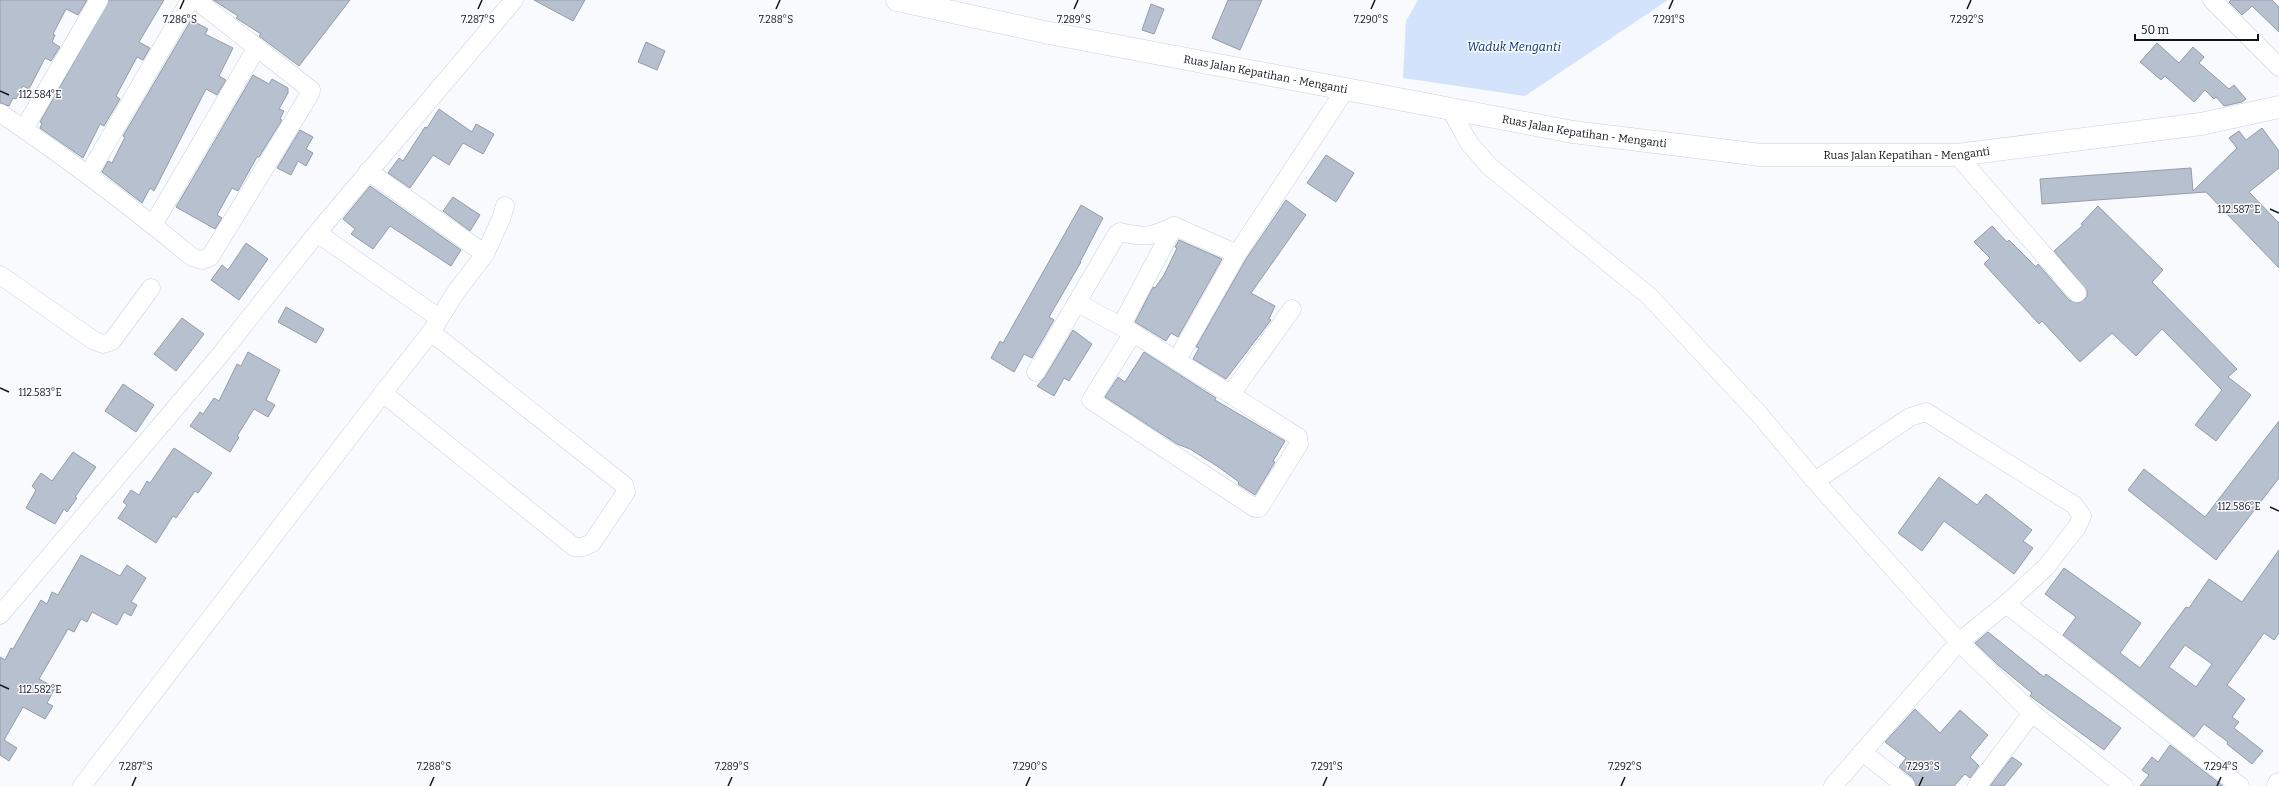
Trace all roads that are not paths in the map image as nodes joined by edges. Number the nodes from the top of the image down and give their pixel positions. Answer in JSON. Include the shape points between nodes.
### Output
{"nodes":[{"id":1,"x":99,"y":0,"type":"edge"},
{"id":2,"x":190,"y":0,"type":"edge"},
{"id":3,"x":196,"y":0,"type":"edge"},
{"id":4,"x":514,"y":0,"type":"edge"},
{"id":5,"x":2212,"y":0,"type":"edge"},
{"id":6,"x":904,"y":1,"type":"edge"},
{"id":7,"x":257,"y":46,"type":"junction"},
{"id":8,"x":2279,"y":66,"type":"edge"},
{"id":9,"x":1345,"y":90,"type":"junction"},
{"id":10,"x":2279,"y":107,"type":"edge"},
{"id":11,"x":1450,"y":108,"type":"junction"},
{"id":12,"x":0,"y":113,"type":"edge"},
{"id":13,"x":24,"y":129,"type":"junction"},
{"id":14,"x":1957,"y":155,"type":"junction"},
{"id":15,"x":368,"y":171,"type":"junction"},
{"id":16,"x":88,"y":174,"type":"junction"},
{"id":17,"x":505,"y":206,"type":"dead end"},
{"id":18,"x":153,"y":224,"type":"junction"},
{"id":19,"x":1174,"y":226,"type":"junction"},
{"id":20,"x":317,"y":232,"type":"junction"},
{"id":21,"x":485,"y":254,"type":"junction"},
{"id":22,"x":1237,"y":254,"type":"junction"},
{"id":23,"x":0,"y":275,"type":"edge"},
{"id":24,"x":151,"y":288,"type":"dead end"},
{"id":25,"x":2078,"y":293,"type":"dead end"},
{"id":26,"x":1078,"y":303,"type":"junction"},
{"id":27,"x":1292,"y":309,"type":"dead end"},
{"id":28,"x":435,"y":325,"type":"junction"},
{"id":29,"x":1127,"y":330,"type":"junction"},
{"id":30,"x":1178,"y":360,"type":"junction"},
{"id":31,"x":1036,"y":372,"type":"dead end"},
{"id":32,"x":384,"y":393,"type":"junction"},
{"id":33,"x":1231,"y":394,"type":"junction"},
{"id":34,"x":1815,"y":481,"type":"junction"},
{"id":35,"x":2006,"y":604,"type":"junction"},
{"id":36,"x":0,"y":615,"type":"edge"},
{"id":37,"x":1959,"y":642,"type":"junction"},
{"id":38,"x":2032,"y":713,"type":"junction"},
{"id":39,"x":1862,"y":752,"type":"junction"},
{"id":40,"x":82,"y":786,"type":"edge"},
{"id":41,"x":1833,"y":786,"type":"edge"},
{"id":42,"x":1906,"y":786,"type":"edge"},
{"id":43,"x":1977,"y":786,"type":"edge"},
{"id":44,"x":2124,"y":786,"type":"edge"},
{"id":45,"x":2240,"y":786,"type":"edge"}],
"edges":[{"from":1,"to":13,"type":"street"},
{"from":2,"to":16,"type":"street"},
{"from":3,"to":7,"type":"street"},
{"from":4,"to":15,"type":"street"},
{"from":5,"to":8,"type":"street"},
{"from":6,"to":9,"type":"main road","name":"Ruas Jalan Kepatihan - Menganti","via":[[1049,33]]},
{"from":7,"to":18,"type":"street"},
{"from":7,"to":18,"type":"street","via":[[308,86],[310,94],[210,257],[202,260],[192,257]]},
{"from":9,"to":11,"type":"main road","name":"Ruas Jalan Kepatihan - Menganti"},
{"from":9,"to":22,"type":"street"},
{"from":10,"to":14,"type":"main road","name":"Ruas Jalan Kepatihan - Menganti","via":[[2201,124]]},
{"from":11,"to":14,"type":"main road","name":"Ruas Jalan Kepatihan - Menganti","via":[[1573,132],[1761,155]]},
{"from":11,"to":34,"type":"street","via":[[1469,143],[1489,166],[1649,296],[1759,414]]},
{"from":12,"to":13,"type":"street"},
{"from":13,"to":16,"type":"street"},
{"from":14,"to":25,"type":"street"},
{"from":15,"to":20,"type":"street"},
{"from":15,"to":21,"type":"street"},
{"from":16,"to":18,"type":"street"},
{"from":17,"to":21,"type":"street"},
{"from":19,"to":22,"type":"street"},
{"from":19,"to":26,"type":"street","via":[[1148,237],[1120,232],[1117,234]]},
{"from":19,"to":29,"type":"street"},
{"from":20,"to":28,"type":"street"},
{"from":20,"to":36,"type":"street","via":[[216,360]]},
{"from":21,"to":28,"type":"street"},
{"from":22,"to":30,"type":"street"},
{"from":23,"to":24,"type":"street","via":[[93,340],[103,344],[112,341]]},
{"from":26,"to":29,"type":"street"},
{"from":26,"to":31,"type":"street"},
{"from":27,"to":33,"type":"street"},
{"from":28,"to":32,"type":"street"},
{"from":28,"to":32,"type":"street","via":[[624,485],[626,492],[592,543],[574,547]]},
{"from":29,"to":30,"type":"street"},
{"from":29,"to":33,"type":"street","via":[[1091,400],[1255,508],[1259,508],[1300,440]]},
{"from":30,"to":33,"type":"street"},
{"from":32,"to":40,"type":"street"},
{"from":34,"to":35,"type":"street","via":[[1910,417],[1926,412],[2074,505],[2082,516],[2077,527],[2046,568]]},
{"from":34,"to":37,"type":"street"},
{"from":35,"to":37,"type":"street"},
{"from":35,"to":45,"type":"street"},
{"from":37,"to":38,"type":"street"},
{"from":37,"to":39,"type":"street"},
{"from":38,"to":43,"type":"street"},
{"from":38,"to":44,"type":"street"},
{"from":39,"to":41,"type":"street"},
{"from":39,"to":42,"type":"street"}]}
